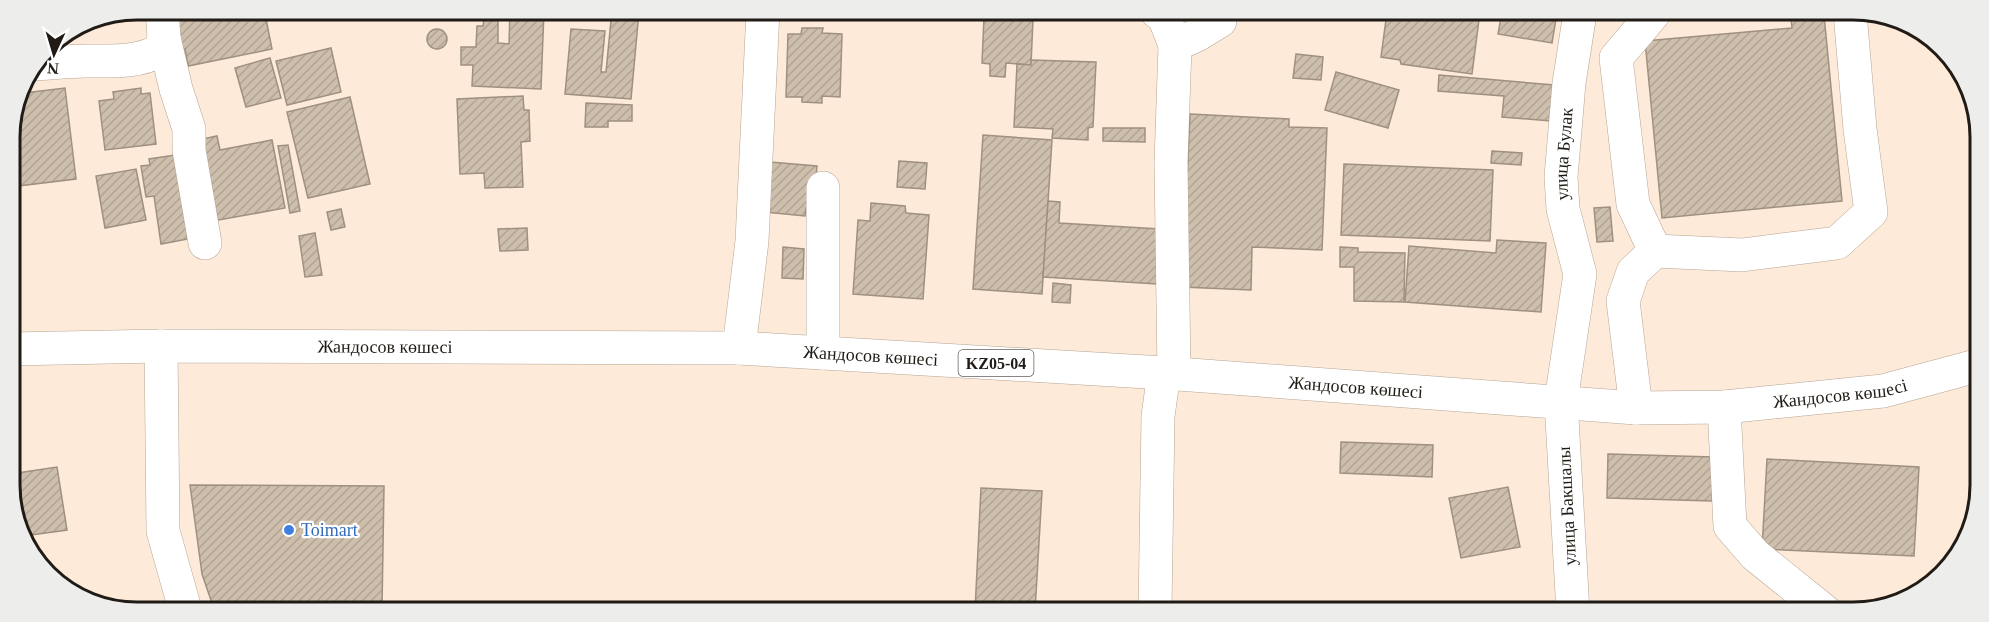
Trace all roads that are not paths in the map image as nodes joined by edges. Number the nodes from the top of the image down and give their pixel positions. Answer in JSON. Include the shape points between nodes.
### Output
{"nodes":[{"id":1,"x":763,"y":20,"type":"edge"},
{"id":2,"x":1165,"y":20,"type":"edge"},
{"id":3,"x":1220,"y":20,"type":"edge"},
{"id":4,"x":1579,"y":20,"type":"edge"},
{"id":5,"x":1648,"y":20,"type":"edge"},
{"id":6,"x":1851,"y":20,"type":"edge"},
{"id":7,"x":161,"y":43,"type":"edge"},
{"id":8,"x":1175,"y":45,"type":"junction"},
{"id":9,"x":45,"y":63,"type":"edge"},
{"id":10,"x":823,"y":188,"type":"dead end"},
{"id":11,"x":204,"y":243,"type":"dead end"},
{"id":12,"x":1655,"y":251,"type":"junction"},
{"id":13,"x":161,"y":346,"type":"junction"},
{"id":14,"x":739,"y":348,"type":"junction"},
{"id":15,"x":20,"y":349,"type":"edge"},
{"id":16,"x":823,"y":353,"type":"junction"},
{"id":17,"x":1970,"y":368,"type":"edge"},
{"id":18,"x":1169,"y":373,"type":"junction"},
{"id":19,"x":1561,"y":401,"type":"junction"},
{"id":20,"x":1724,"y":407,"type":"junction"},
{"id":21,"x":1636,"y":408,"type":"junction"},
{"id":22,"x":183,"y":602,"type":"edge"},
{"id":23,"x":1155,"y":602,"type":"edge"},
{"id":24,"x":1572,"y":602,"type":"edge"},
{"id":25,"x":1813,"y":602,"type":"edge"}],
"edges":[{"from":1,"to":14,"type":"street","via":[[752,241]]},
{"from":2,"to":8,"type":"street"},
{"from":3,"to":8,"type":"street"},
{"from":4,"to":19,"type":"street","name":"улица Булак","via":[[1561,177],[1563,209],[1580,274]]},
{"from":5,"to":12,"type":"street","via":[[1616,58],[1633,204]]},
{"from":6,"to":12,"type":"street","via":[[1871,212],[1837,243],[1742,255]]},
{"from":7,"to":9,"type":"street","via":[[124,62]]},
{"from":7,"to":11,"type":"street","via":[[189,129]]},
{"from":8,"to":18,"type":"street"},
{"from":10,"to":16,"type":"street"},
{"from":12,"to":21,"type":"street","via":[[1633,272],[1623,301]]},
{"from":13,"to":14,"type":"street","name":"Жандосов көшесі","number":"KZ05-04"},
{"from":13,"to":15,"type":"street","name":"Жандосов көшесі","number":"KZ05-04"},
{"from":13,"to":22,"type":"street","via":[[163,531]]},
{"from":14,"to":16,"type":"street","name":"Жандосов көшесі","number":"KZ05-04"},
{"from":16,"to":18,"type":"street","name":"Жандосов көшесі","number":"KZ05-04"},
{"from":17,"to":20,"type":"street","name":"Жандосов көшесі","number":"KZ05-04","via":[[1883,391]]},
{"from":18,"to":19,"type":"street","name":"Жандосов көшесі","number":"KZ05-04"},
{"from":18,"to":23,"type":"street","via":[[1158,416]]},
{"from":19,"to":21,"type":"street","name":"Жандосов көшесі","number":"KZ05-04"},
{"from":19,"to":24,"type":"street","name":"улица Бакшалы"},
{"from":20,"to":21,"type":"street","name":"Жандосов көшесі","number":"KZ05-04"},
{"from":20,"to":25,"type":"street","via":[[1730,526],[1755,555]]}]}
